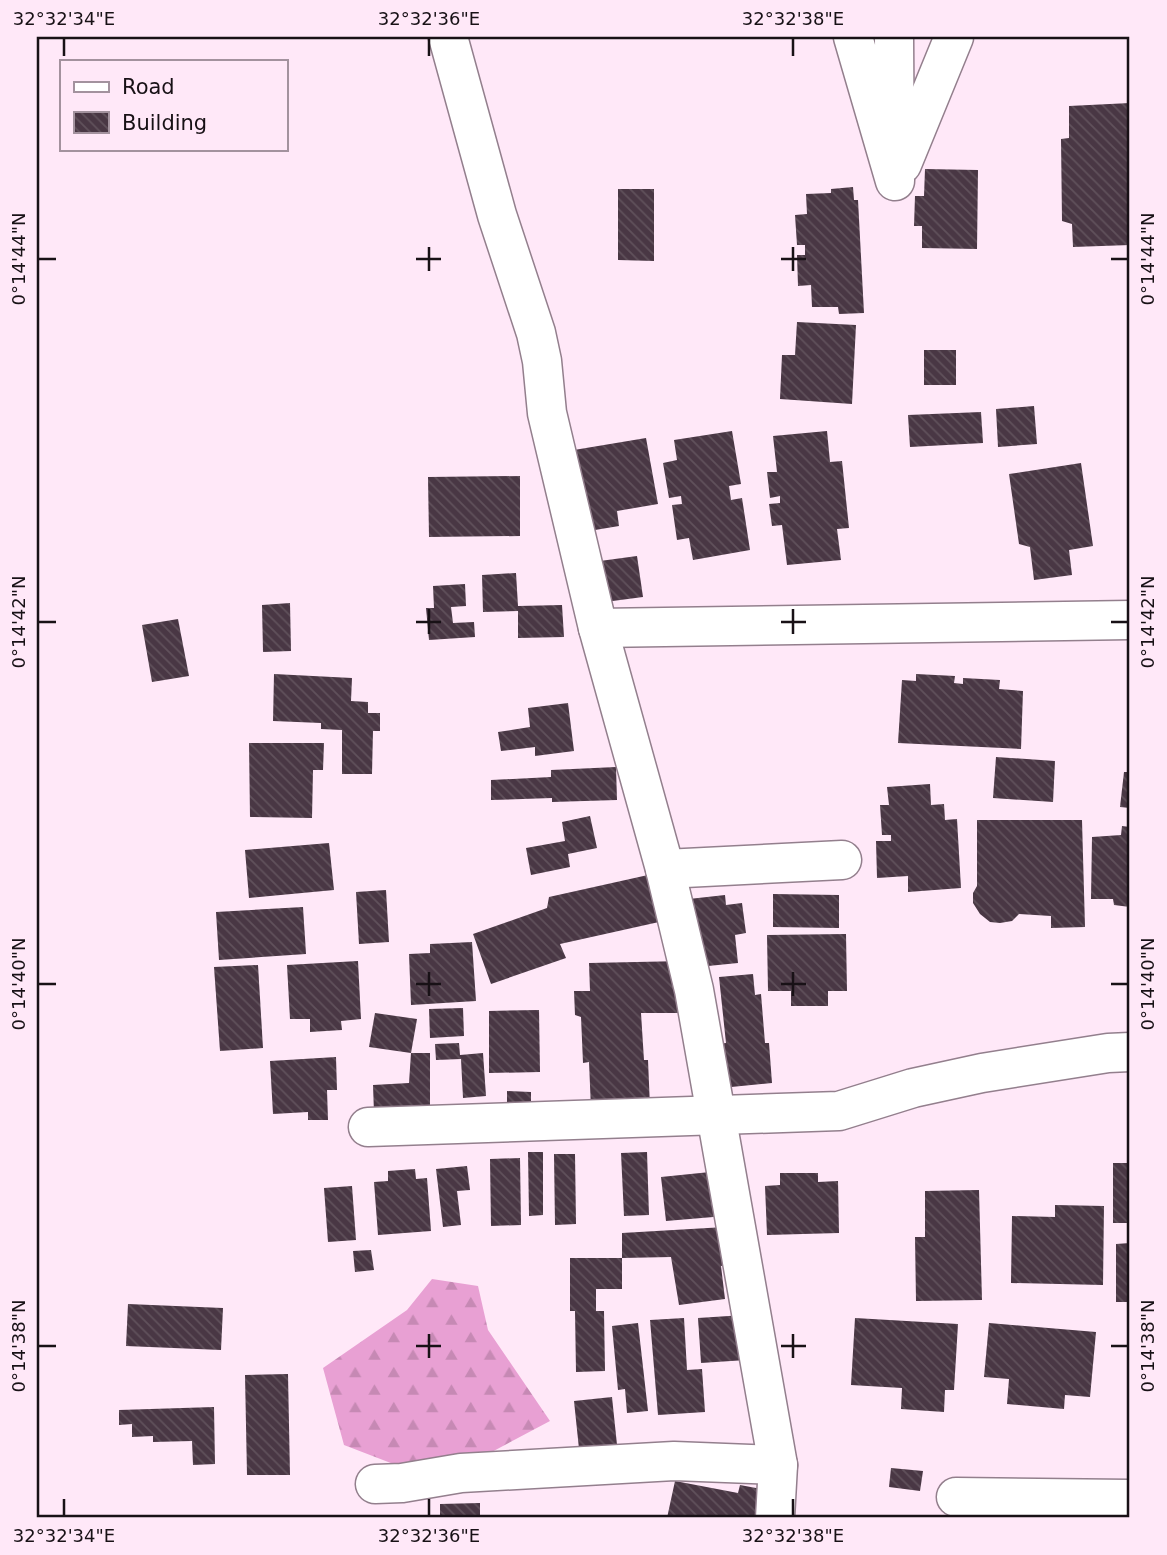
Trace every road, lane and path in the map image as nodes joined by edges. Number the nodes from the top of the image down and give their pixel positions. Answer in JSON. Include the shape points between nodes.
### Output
{"nodes":[{"id":1,"x":448,"y":37,"type":"edge"},
{"id":2,"x":853,"y":37,"type":"edge"},
{"id":3,"x":894,"y":37,"type":"edge"},
{"id":4,"x":954,"y":37,"type":"edge"},
{"id":5,"x":895,"y":181,"type":"junction"},
{"id":6,"x":1130,"y":620,"type":"edge"},
{"id":7,"x":598,"y":628,"type":"junction"},
{"id":8,"x":842,"y":860,"type":"dead end"},
{"id":9,"x":665,"y":869,"type":"junction"},
{"id":10,"x":1130,"y":1052,"type":"edge"},
{"id":11,"x":715,"y":1115,"type":"junction"},
{"id":12,"x":368,"y":1127,"type":"dead end"},
{"id":13,"x":778,"y":1465,"type":"junction"},
{"id":14,"x":374,"y":1484,"type":"dead end"},
{"id":15,"x":956,"y":1497,"type":"dead end"},
{"id":16,"x":1130,"y":1499,"type":"edge"},
{"id":17,"x":775,"y":1518,"type":"edge"}],
"edges":[{"from":1,"to":7,"type":"street","via":[[490,191],[536,333],[547,413]]},
{"from":2,"to":5,"type":"street"},
{"from":3,"to":5,"type":"street"},
{"from":4,"to":5,"type":"street"},
{"from":6,"to":7,"type":"street"},
{"from":7,"to":9,"type":"street"},
{"from":8,"to":9,"type":"street"},
{"from":9,"to":11,"type":"street","via":[[694,990]]},
{"from":10,"to":11,"type":"street","via":[[982,1073],[839,1111]]},
{"from":11,"to":12,"type":"street"},
{"from":11,"to":13,"type":"street"},
{"from":13,"to":14,"type":"street","via":[[674,1461],[461,1473]]},
{"from":13,"to":17,"type":"street"},
{"from":15,"to":16,"type":"street"}]}
